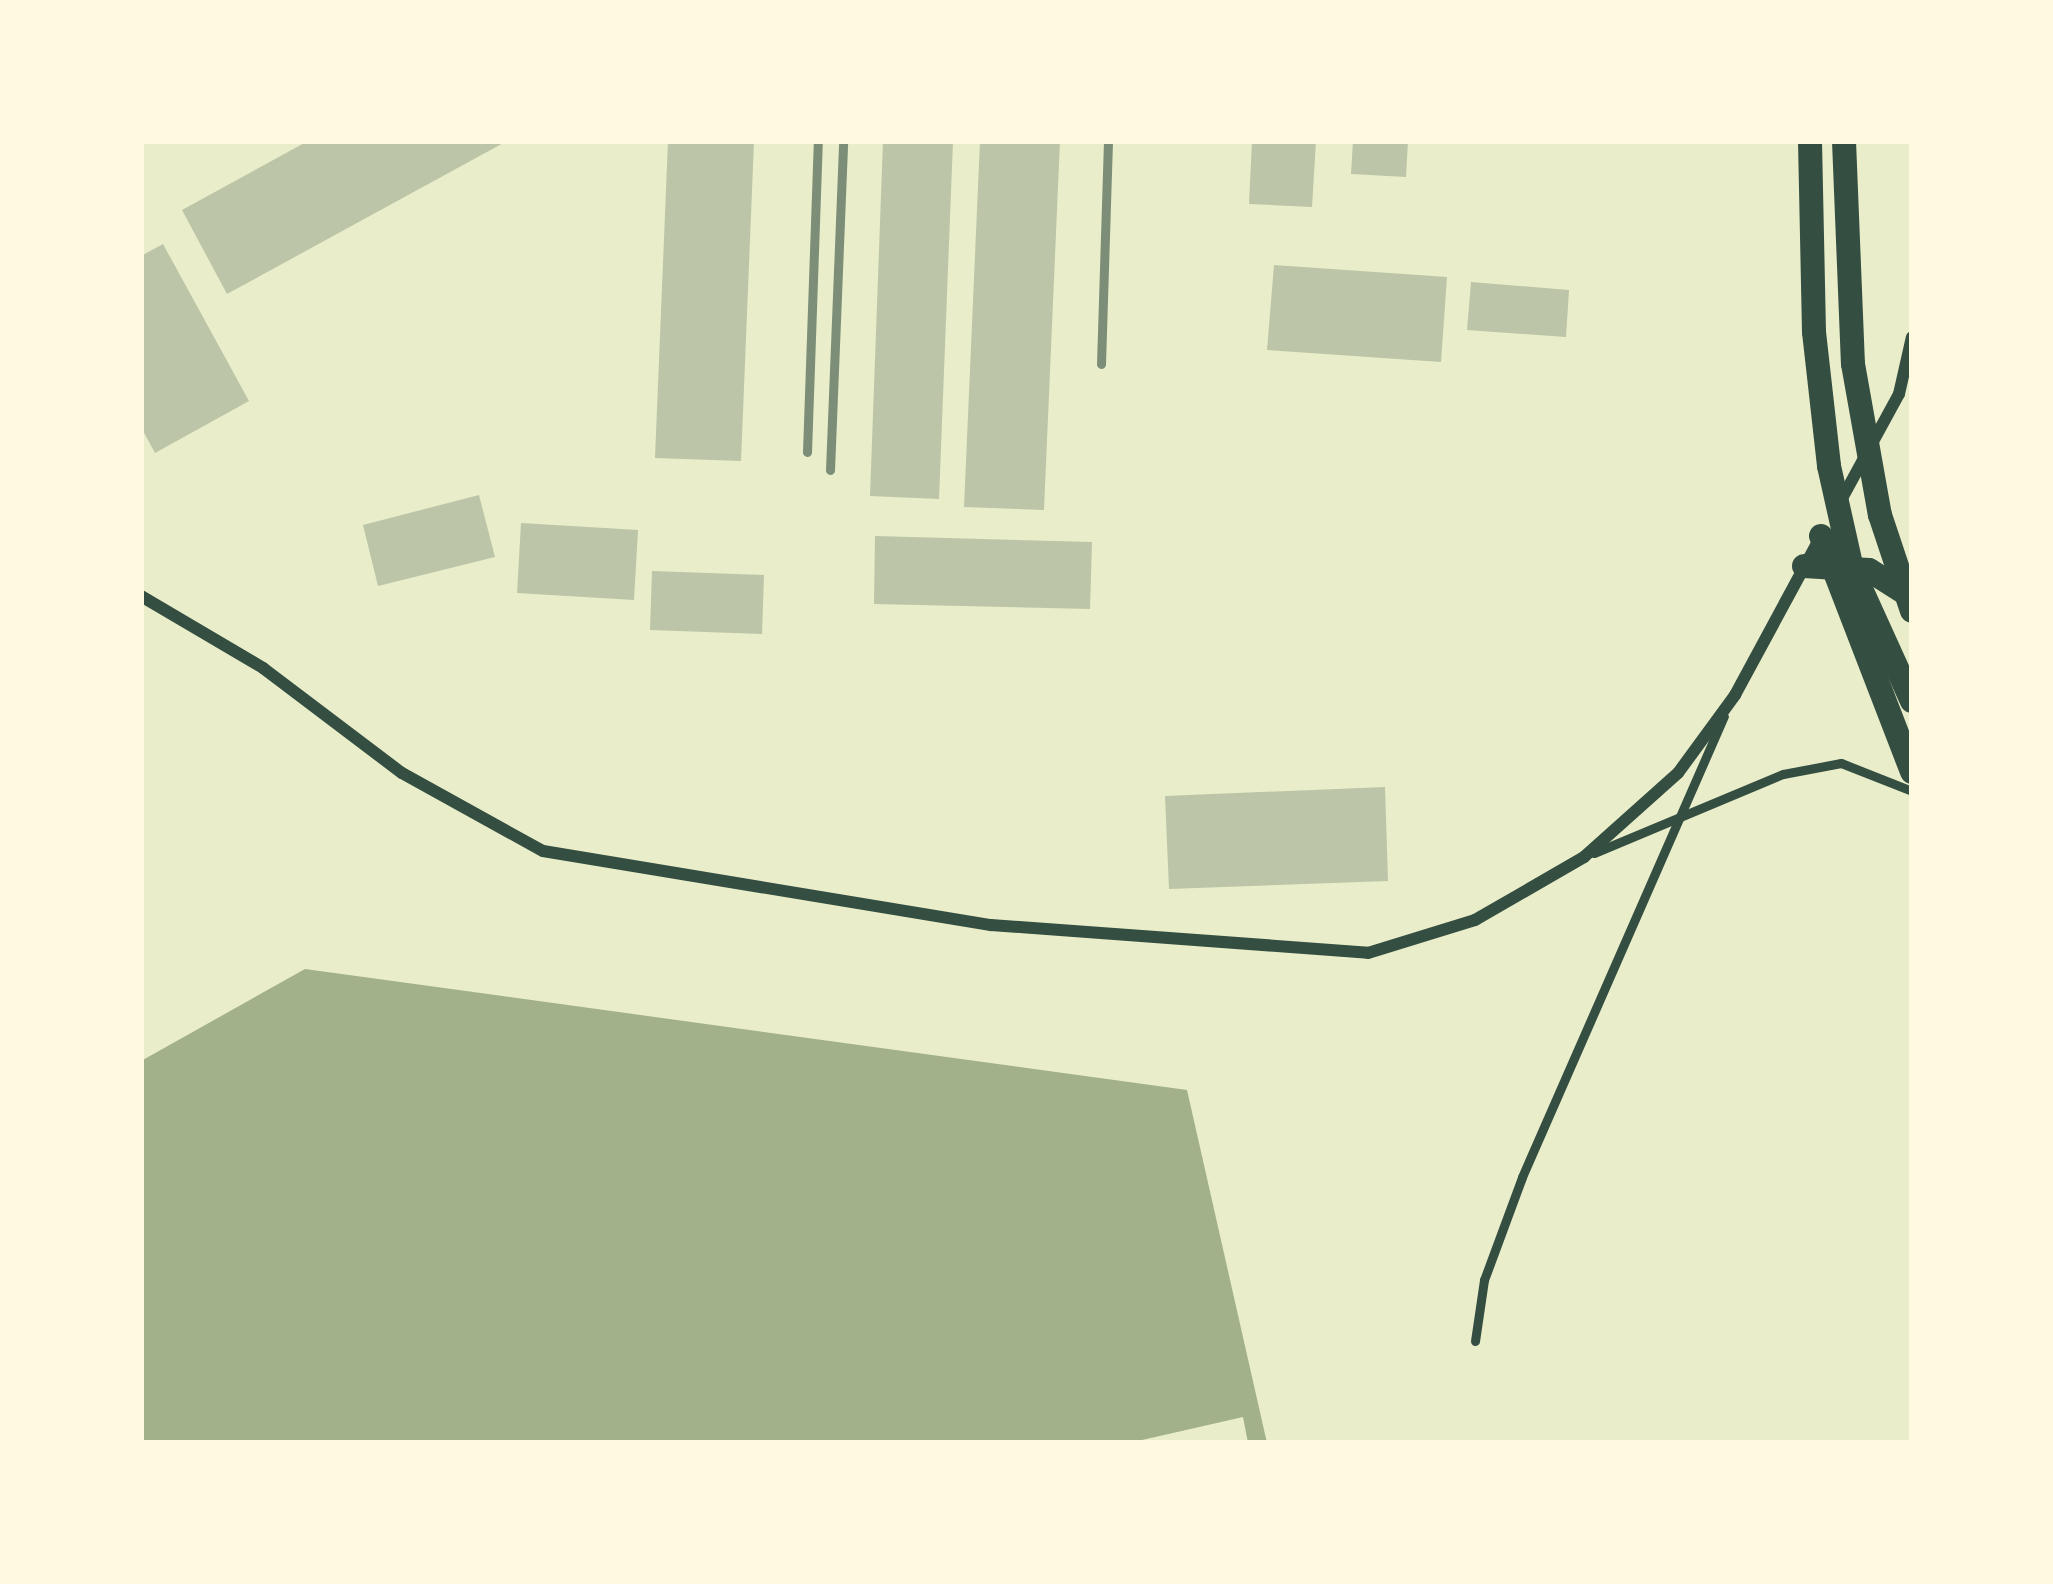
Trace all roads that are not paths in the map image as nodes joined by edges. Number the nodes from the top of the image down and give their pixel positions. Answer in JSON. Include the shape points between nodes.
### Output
{"nodes":[{"id":1,"x":1810,"y":141,"type":"edge"},
{"id":2,"x":1844,"y":141,"type":"edge"},
{"id":3,"x":1912,"y":337,"type":"edge"},
{"id":4,"x":1821,"y":536,"type":"joint"},
{"id":5,"x":1816,"y":566,"type":"junction"},
{"id":6,"x":141,"y":596,"type":"edge"},
{"id":7,"x":1912,"y":597,"type":"edge"},
{"id":8,"x":1912,"y":611,"type":"edge"},
{"id":9,"x":1731,"y":700,"type":"junction"},
{"id":10,"x":1912,"y":701,"type":"edge"},
{"id":11,"x":1912,"y":772,"type":"edge"},
{"id":12,"x":1912,"y":791,"type":"edge"},
{"id":13,"x":1678,"y":820,"type":"junction"},
{"id":14,"x":1584,"y":856,"type":"junction"},
{"id":15,"x":1475,"y":1341,"type":"dead end"}],
"edges":[{"from":1,"to":10,"type":"main road","via":[[1814,332],[1829,466],[1852,569]]},
{"from":2,"to":8,"type":"main road","via":[[1853,364],[1880,515]]},
{"from":3,"to":4,"type":"street","via":[[1899,394]]},
{"from":4,"to":5,"type":"main road"},
{"from":5,"to":7,"type":"main road","via":[[1869,570]]},
{"from":5,"to":9,"type":"street"},
{"from":5,"to":11,"type":"main road"},
{"from":6,"to":14,"type":"street","via":[[263,668],[402,773],[543,851],[991,925],[1368,953],[1475,920]]},
{"from":9,"to":13,"type":"lane"},
{"from":9,"to":14,"type":"street","via":[[1678,773]]},
{"from":12,"to":13,"type":"lane","via":[[1841,763],[1783,774]]},
{"from":13,"to":14,"type":"lane"},
{"from":13,"to":15,"type":"lane","via":[[1522,1177],[1484,1280]]}]}
